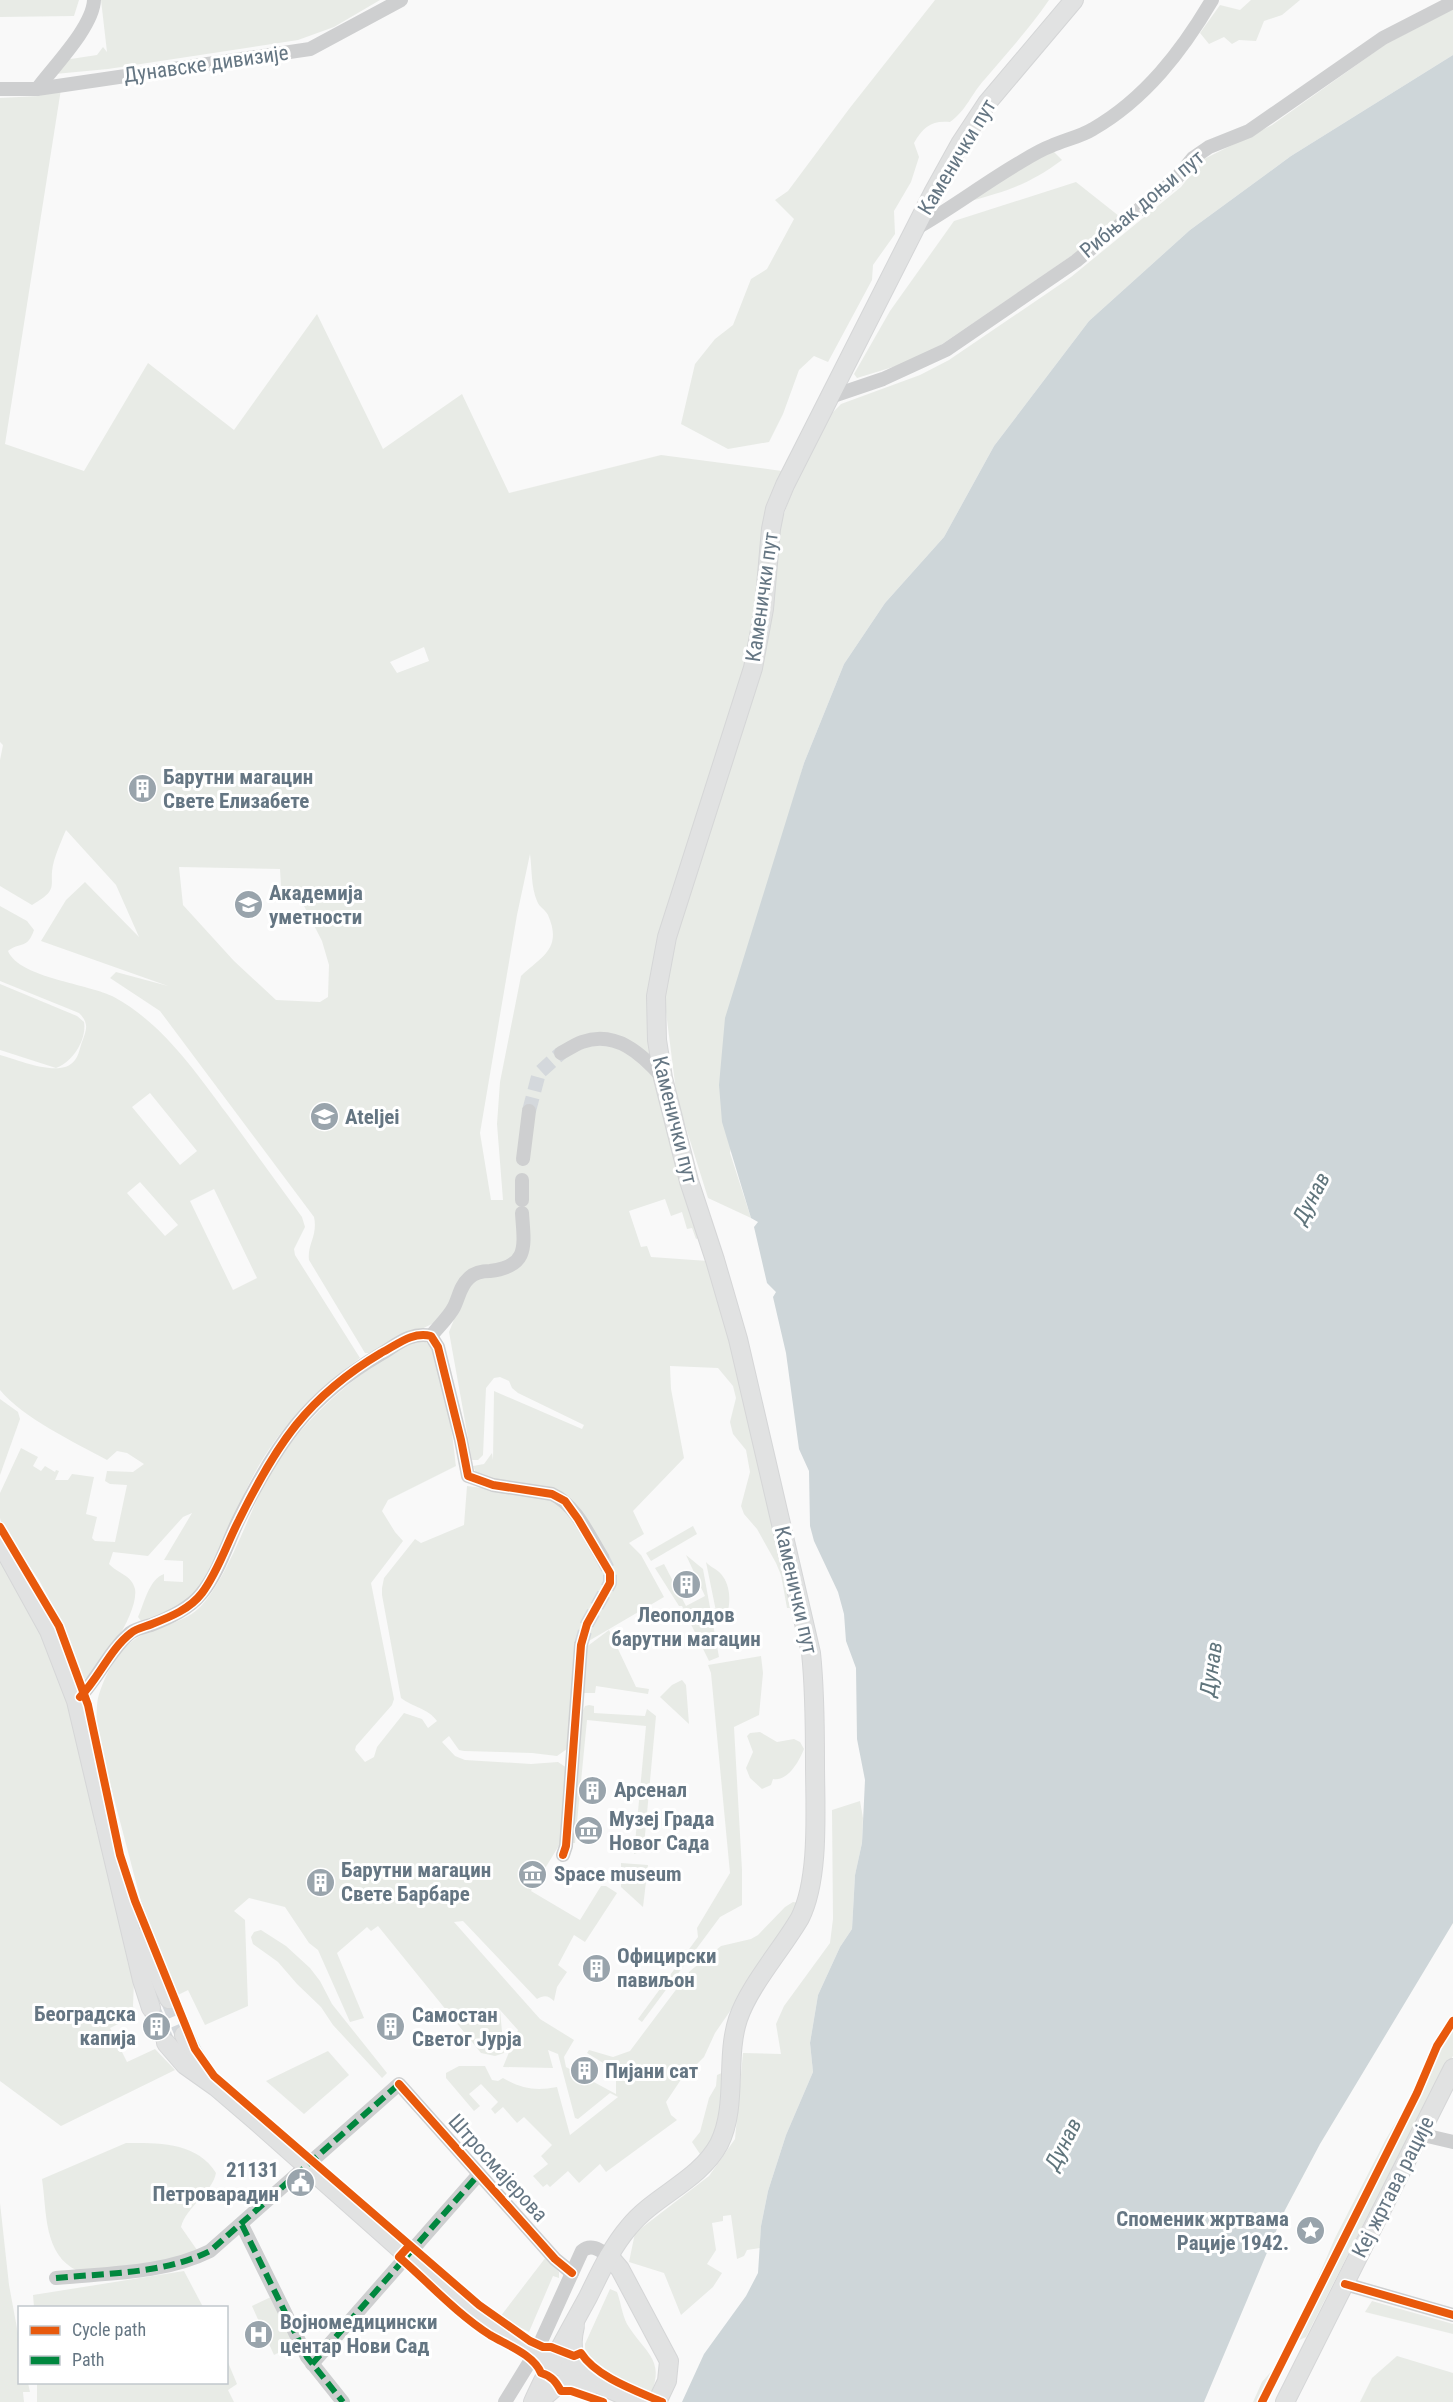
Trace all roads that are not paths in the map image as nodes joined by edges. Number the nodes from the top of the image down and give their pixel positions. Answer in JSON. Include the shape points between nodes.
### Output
{"nodes":[{"id":1,"x":94,"y":0,"type":"edge"},
{"id":2,"x":400,"y":0,"type":"edge"},
{"id":3,"x":1074,"y":0,"type":"edge"},
{"id":4,"x":1212,"y":0,"type":"edge"},
{"id":5,"x":1453,"y":2,"type":"edge"},
{"id":6,"x":0,"y":89,"type":"edge"},
{"id":7,"x":37,"y":89,"type":"junction"},
{"id":8,"x":915,"y":229,"type":"junction"},
{"id":9,"x":827,"y":398,"type":"junction"},
{"id":10,"x":561,"y":1053,"type":"tunnel mouth"},
{"id":11,"x":663,"y":1078,"type":"junction"},
{"id":12,"x":530,"y":1111,"type":"tunnel mouth"},
{"id":13,"x":523,"y":1160,"type":"dead end"},
{"id":14,"x":522,"y":1180,"type":"dead end"},
{"id":15,"x":431,"y":1336,"type":"junction"},
{"id":16,"x":0,"y":1542,"type":"edge"},
{"id":17,"x":602,"y":1557,"type":"tunnel mouth"},
{"id":18,"x":580,"y":1646,"type":"tunnel mouth"},
{"id":19,"x":76,"y":1701,"type":"junction"},
{"id":20,"x":563,"y":1855,"type":"dead end"},
{"id":21,"x":126,"y":1908,"type":"junction"},
{"id":22,"x":169,"y":1999,"type":"tunnel mouth"},
{"id":23,"x":151,"y":2008,"type":"tunnel mouth"},
{"id":24,"x":184,"y":2035,"type":"tunnel mouth"},
{"id":25,"x":166,"y":2043,"type":"tunnel mouth"},
{"id":26,"x":1453,"y":2068,"type":"edge"},
{"id":27,"x":216,"y":2087,"type":"junction"},
{"id":28,"x":1419,"y":2134,"type":"junction"},
{"id":29,"x":1453,"y":2142,"type":"edge"},
{"id":30,"x":306,"y":2167,"type":"junction"},
{"id":31,"x":479,"y":2174,"type":"junction"},
{"id":32,"x":242,"y":2225,"type":"junction"},
{"id":33,"x":408,"y":2256,"type":"junction"},
{"id":34,"x":609,"y":2256,"type":"junction"},
{"id":35,"x":572,"y":2273,"type":"junction"},
{"id":36,"x":56,"y":2278,"type":"dead end"},
{"id":37,"x":1345,"y":2284,"type":"junction"},
{"id":38,"x":1453,"y":2315,"type":"edge"},
{"id":39,"x":576,"y":2318,"type":"junction"},
{"id":40,"x":542,"y":2339,"type":"dead end"},
{"id":41,"x":552,"y":2362,"type":"junction"},
{"id":42,"x":528,"y":2363,"type":"dead end"},
{"id":43,"x":312,"y":2364,"type":"junction"},
{"id":44,"x":598,"y":2384,"type":"junction"},
{"id":45,"x":343,"y":2402,"type":"edge"},
{"id":46,"x":505,"y":2402,"type":"edge"},
{"id":47,"x":535,"y":2402,"type":"edge"},
{"id":48,"x":638,"y":2402,"type":"edge"},
{"id":49,"x":657,"y":2402,"type":"edge"},
{"id":50,"x":1285,"y":2402,"type":"edge"}],
"edges":[{"from":1,"to":7,"type":"street","via":[[82,30]]},
{"from":2,"to":7,"type":"street","name":"Дунавске дивизије","via":[[310,49]]},
{"from":3,"to":8,"type":"main road","name":"Каменички пут","via":[[987,104],[960,144]]},
{"from":4,"to":8,"type":"street","via":[[1174,58],[1114,117],[1090,131],[1049,146]]},
{"from":5,"to":9,"type":"street","name":"Рибњак доњи пут","via":[[1383,38],[1249,131],[1209,147],[1076,261],[946,350],[883,379]]},
{"from":6,"to":7,"type":"street","name":"Дунавске дивизије"},
{"from":8,"to":9,"type":"main road","name":"Каменички пут"},
{"from":9,"to":11,"type":"main road","name":"Каменички пут","via":[[775,509],[753,668],[667,937],[656,996]]},
{"from":10,"to":11,"type":"street","via":[[582,1042],[617,1042],[648,1061]]},
{"from":11,"to":34,"type":"main road","name":"Каменички пут","via":[[689,1180],[738,1339],[812,1653],[813,1874],[806,1908],[738,2019],[728,2108],[719,2143],[703,2166],[629,2226]]},
{"from":12,"to":13,"type":"street"},
{"from":14,"to":15,"type":"street","via":[[524,1245],[519,1259],[506,1268],[470,1276]]},
{"from":15,"to":17,"type":"street","via":[[438,1347],[468,1476],[560,1498]]},
{"from":15,"to":19,"type":"street","via":[[412,1336],[368,1361],[337,1383],[297,1421],[258,1483],[202,1593],[179,1612],[133,1631]]},
{"from":16,"to":19,"type":"main road","via":[[49,1631]]},
{"from":18,"to":20,"type":"street"},
{"from":19,"to":21,"type":"main road"},
{"from":21,"to":22,"type":"main road"},
{"from":21,"to":23,"type":"main road"},
{"from":24,"to":27,"type":"main road"},
{"from":25,"to":27,"type":"main road","via":[[185,2065]]},
{"from":26,"to":28,"type":"main road","name":"Кеј жртава рације"},
{"from":27,"to":30,"type":"main road"},
{"from":28,"to":29,"type":"street"},
{"from":28,"to":37,"type":"main road","name":"Кеј жртава рације"},
{"from":30,"to":31,"type":"street","name":"Штросмајерова","via":[[399,2084]]},
{"from":30,"to":32,"type":"street"},
{"from":30,"to":33,"type":"main road"},
{"from":31,"to":33,"type":"street"},
{"from":31,"to":35,"type":"street","name":"Штросмајерова"},
{"from":32,"to":36,"type":"street","via":[[210,2251],[178,2263]]},
{"from":32,"to":43,"type":"street"},
{"from":33,"to":41,"type":"main road","via":[[490,2326]]},
{"from":33,"to":43,"type":"street"},
{"from":34,"to":35,"type":"street","via":[[586,2247]]},
{"from":34,"to":39,"type":"main road","name":"Каменички пут"},
{"from":34,"to":49,"type":"main road","via":[[620,2269],[669,2361],[668,2381]]},
{"from":35,"to":40,"type":"street"},
{"from":37,"to":38,"type":"street"},
{"from":37,"to":50,"type":"main road","name":"Кеј жртава рације"},
{"from":39,"to":41,"type":"main road","name":"Каменички пут"},
{"from":39,"to":44,"type":"main road","via":[[574,2356]]},
{"from":41,"to":44,"type":"main road"},
{"from":41,"to":47,"type":"main road","name":"Каменички пут"},
{"from":42,"to":46,"type":"street"},
{"from":43,"to":45,"type":"street"},
{"from":44,"to":47,"type":"main road","via":[[558,2385]]},
{"from":44,"to":48,"type":"main road"}]}
